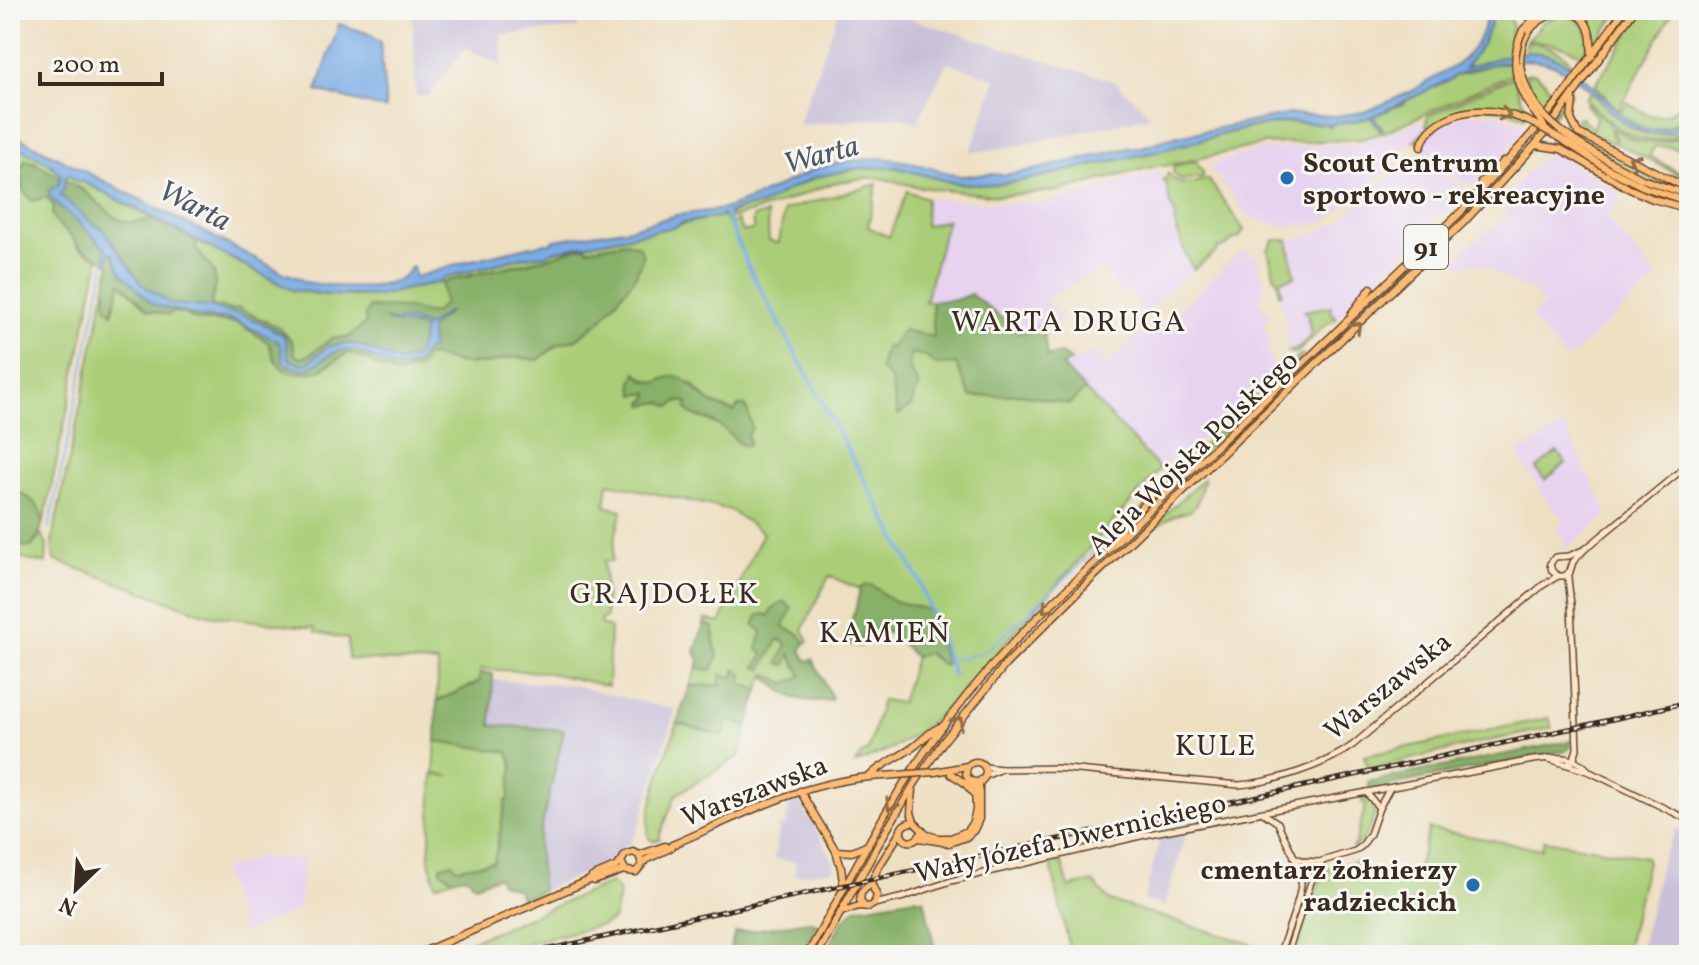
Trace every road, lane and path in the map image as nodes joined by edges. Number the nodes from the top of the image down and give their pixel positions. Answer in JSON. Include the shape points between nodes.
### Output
{"nodes":[{"id":1,"x":1547,"y":10,"type":"edge"},
{"id":2,"x":1624,"y":10,"type":"edge"},
{"id":3,"x":1634,"y":10,"type":"edge"},
{"id":4,"x":1526,"y":31,"type":"junction"},
{"id":5,"x":1592,"y":56,"type":"junction"},
{"id":6,"x":1574,"y":96,"type":"junction"},
{"id":7,"x":1545,"y":129,"type":"junction"},
{"id":8,"x":1578,"y":133,"type":"junction"},
{"id":9,"x":1535,"y":145,"type":"junction"},
{"id":10,"x":1421,"y":147,"type":"dead end"},
{"id":11,"x":1517,"y":152,"type":"junction"},
{"id":12,"x":1568,"y":153,"type":"junction"},
{"id":13,"x":1610,"y":166,"type":"junction"},
{"id":14,"x":1481,"y":182,"type":"dead end"},
{"id":15,"x":1689,"y":189,"type":"edge"},
{"id":16,"x":1689,"y":195,"type":"edge"},
{"id":17,"x":1689,"y":202,"type":"edge"},
{"id":18,"x":1689,"y":209,"type":"edge"},
{"id":19,"x":1371,"y":288,"type":"dead end"},
{"id":20,"x":1343,"y":326,"type":"junction"},
{"id":21,"x":1689,"y":464,"type":"edge"},
{"id":22,"x":1173,"y":473,"type":"dead end"},
{"id":23,"x":1115,"y":543,"type":"junction"},
{"id":24,"x":1584,"y":550,"type":"junction"},
{"id":25,"x":1566,"y":557,"type":"junction"},
{"id":26,"x":1550,"y":564,"type":"junction"},
{"id":27,"x":1570,"y":569,"type":"junction"},
{"id":28,"x":1559,"y":577,"type":"junction"},
{"id":29,"x":1543,"y":585,"type":"junction"},
{"id":30,"x":1569,"y":589,"type":"junction"},
{"id":31,"x":943,"y":726,"type":"junction"},
{"id":32,"x":1570,"y":761,"type":"junction"},
{"id":33,"x":967,"y":766,"type":"junction"},
{"id":34,"x":985,"y":767,"type":"junction"},
{"id":35,"x":1002,"y":769,"type":"junction"},
{"id":36,"x":949,"y":773,"type":"junction"},
{"id":37,"x":870,"y":776,"type":"junction"},
{"id":38,"x":983,"y":778,"type":"junction"},
{"id":39,"x":969,"y":779,"type":"junction"},
{"id":40,"x":818,"y":785,"type":"junction"},
{"id":41,"x":913,"y":786,"type":"junction"},
{"id":42,"x":1390,"y":788,"type":"junction"},
{"id":43,"x":800,"y":791,"type":"junction"},
{"id":44,"x":1366,"y":792,"type":"junction"},
{"id":45,"x":974,"y":794,"type":"junction"},
{"id":46,"x":808,"y":803,"type":"junction"},
{"id":47,"x":1379,"y":808,"type":"junction"},
{"id":48,"x":1286,"y":809,"type":"junction"},
{"id":49,"x":1263,"y":813,"type":"junction"},
{"id":50,"x":1689,"y":820,"type":"edge"},
{"id":51,"x":914,"y":822,"type":"junction"},
{"id":52,"x":1278,"y":823,"type":"junction"},
{"id":53,"x":901,"y":831,"type":"junction"},
{"id":54,"x":920,"y":834,"type":"junction"},
{"id":55,"x":906,"y":841,"type":"junction"},
{"id":56,"x":672,"y":845,"type":"junction"},
{"id":57,"x":868,"y":845,"type":"junction"},
{"id":58,"x":894,"y":845,"type":"junction"},
{"id":59,"x":836,"y":851,"type":"junction"},
{"id":60,"x":639,"y":855,"type":"junction"},
{"id":61,"x":1294,"y":857,"type":"junction"},
{"id":62,"x":1323,"y":861,"type":"junction"},
{"id":63,"x":642,"y":864,"type":"junction"},
{"id":64,"x":623,"y":866,"type":"junction"},
{"id":65,"x":869,"y":886,"type":"junction"},
{"id":66,"x":844,"y":889,"type":"junction"},
{"id":67,"x":875,"y":893,"type":"junction"},
{"id":68,"x":887,"y":900,"type":"junction"},
{"id":69,"x":874,"y":904,"type":"junction"},
{"id":70,"x":863,"y":905,"type":"junction"},
{"id":71,"x":841,"y":912,"type":"junction"},
{"id":72,"x":416,"y":955,"type":"edge"},
{"id":73,"x":807,"y":955,"type":"edge"},
{"id":74,"x":817,"y":955,"type":"edge"},
{"id":75,"x":1279,"y":955,"type":"edge"},
{"id":76,"x":1287,"y":955,"type":"edge"}],
"edges":[{"from":1,"to":4,"type":"main road"},
{"from":2,"to":5,"type":"main road","name":"Aleja Wojska Polskiego","number":"91"},
{"from":3,"to":6,"type":"main road","name":"Aleja Wojska Polskiego","number":"91"},
{"from":4,"to":5,"type":"main road","via":[[1548,16],[1573,13],[1589,29]]},
{"from":4,"to":7,"type":"main road","bridge":true,"via":[[1515,55],[1517,78]]},
{"from":4,"to":13,"type":"main road","bridge":true,"via":[[1520,65],[1532,100],[1556,127]]},
{"from":5,"to":11,"type":"main road","name":"Aleja Wojska Polskiego","number":"91"},
{"from":6,"to":8,"type":"main road","via":[[1571,119]]},
{"from":6,"to":9,"type":"main road","name":"Aleja Wojska Polskiego","number":"91"},
{"from":10,"to":7,"type":"main road","one_way":true,"bridge":true,"via":[[1438,124],[1479,110],[1501,112]]},
{"from":7,"to":13,"type":"main road","bridge":true},
{"from":8,"to":12,"type":"main road","via":[[1565,141]]},
{"from":15,"to":8,"type":"main road","one_way":true},
{"from":9,"to":12,"type":"main road"},
{"from":41,"to":9,"type":"main road","name":"Aleja Wojska Polskiego","number":"91","one_way":true,"via":[[972,704],[1034,635],[1454,232]]},
{"from":11,"to":14,"type":"main road"},
{"from":11,"to":20,"type":"main road","name":"Aleja Wojska Polskiego","number":"91"},
{"from":12,"to":18,"type":"main road","via":[[1630,189]]},
{"from":13,"to":16,"type":"main road"},
{"from":13,"to":17,"type":"main road","via":[[1644,187]]},
{"from":19,"to":20,"type":"main road"},
{"from":20,"to":23,"type":"main road","name":"Aleja Wojska Polskiego","number":"91"},
{"from":21,"to":24,"type":"street"},
{"from":22,"to":23,"type":"main road","via":[[1120,530]]},
{"from":23,"to":31,"type":"main road","name":"Aleja Wojska Polskiego","number":"91","one_way":true,"via":[[1019,635]]},
{"from":24,"to":25,"type":"street"},
{"from":24,"to":27,"type":"street"},
{"from":25,"to":26,"type":"street","via":[[1555,557]]},
{"from":25,"to":27,"type":"street"},
{"from":26,"to":28,"type":"street"},
{"from":26,"to":29,"type":"street"},
{"from":27,"to":28,"type":"street"},
{"from":27,"to":30,"type":"street"},
{"from":28,"to":29,"type":"street","name":"Warszawska"},
{"from":28,"to":30,"type":"street"},
{"from":29,"to":35,"type":"street","name":"Warszawska","via":[[1353,745],[1317,765],[1239,785],[1056,768]]},
{"from":30,"to":32,"type":"street","via":[[1577,749]]},
{"from":31,"to":37,"type":"main road"},
{"from":31,"to":57,"type":"main road","name":"Aleja Wojska Polskiego","one_way":true},
{"from":32,"to":42,"type":"street","name":"Wały Józefa Dwernickiego","via":[[1553,756]]},
{"from":32,"to":50,"type":"street","name":"Wały Józefa Dwernickiego"},
{"from":33,"to":34,"type":"main road","via":[[975,762]]},
{"from":33,"to":36,"type":"main road","name":"Warszawska"},
{"from":33,"to":39,"type":"main road"},
{"from":34,"to":35,"type":"street","name":"Warszawska"},
{"from":34,"to":38,"type":"main road"},
{"from":35,"to":38,"type":"street","name":"Warszawska"},
{"from":36,"to":37,"type":"main road","name":"Warszawska","bridge":true},
{"from":36,"to":39,"type":"main road","name":"Warszawska"},
{"from":36,"to":45,"type":"main road"},
{"from":37,"to":40,"type":"main road","name":"Warszawska"},
{"from":38,"to":39,"type":"main road"},
{"from":38,"to":54,"type":"main road","via":[[979,819],[971,834],[949,843]]},
{"from":39,"to":45,"type":"main road"},
{"from":40,"to":43,"type":"main road","name":"Warszawska"},
{"from":40,"to":46,"type":"main road"},
{"from":41,"to":51,"type":"main road"},
{"from":41,"to":71,"type":"main road","name":"Aleja Wojska Polskiego"},
{"from":42,"to":44,"type":"street","name":"Wały Józefa Dwernickiego"},
{"from":42,"to":47,"type":"street"},
{"from":43,"to":46,"type":"main road"},
{"from":43,"to":56,"type":"main road","name":"Warszawska"},
{"from":44,"to":47,"type":"street"},
{"from":44,"to":48,"type":"street","name":"Wały Józefa Dwernickiego"},
{"from":45,"to":54,"type":"main road","via":[[975,816],[962,834]]},
{"from":46,"to":59,"type":"main road"},
{"from":47,"to":62,"type":"street","via":[[1362,846]]},
{"from":48,"to":49,"type":"street","name":"Wały Józefa Dwernickiego"},
{"from":48,"to":52,"type":"street"},
{"from":49,"to":52,"type":"street","name":"Wały Józefa Dwernickiego"},
{"from":49,"to":68,"type":"street","name":"Wały Józefa Dwernickiego","via":[[1122,840]]},
{"from":51,"to":53,"type":"main road"},
{"from":51,"to":54,"type":"main road"},
{"from":52,"to":61,"type":"street"},
{"from":53,"to":55,"type":"main road"},
{"from":53,"to":58,"type":"main road"},
{"from":54,"to":55,"type":"main road"},
{"from":55,"to":58,"type":"main road"},
{"from":56,"to":60,"type":"main road","name":"Warszawska"},
{"from":56,"to":63,"type":"main road","name":"Warszawska"},
{"from":57,"to":59,"type":"main road"},
{"from":57,"to":66,"type":"main road","name":"Aleja Wojska Polskiego"},
{"from":58,"to":65,"type":"main road"},
{"from":59,"to":66,"type":"main road"},
{"from":60,"to":63,"type":"main road"},
{"from":60,"to":64,"type":"main road","via":[[627,853]]},
{"from":61,"to":62,"type":"street"},
{"from":61,"to":75,"type":"street","via":[[1301,883]]},
{"from":62,"to":76,"type":"street"},
{"from":63,"to":64,"type":"main road","via":[[629,873]]},
{"from":64,"to":72,"type":"main road"},
{"from":65,"to":67,"type":"main road"},
{"from":65,"to":70,"type":"main road","via":[[859,897]]},
{"from":66,"to":73,"type":"main road","name":"Aleja Wojska Polskiego"},
{"from":67,"to":68,"type":"street","name":"Wały Józefa Dwernickiego"},
{"from":67,"to":69,"type":"main road"},
{"from":68,"to":69,"type":"street","name":"Wały Józefa Dwernickiego"},
{"from":69,"to":70,"type":"main road"},
{"from":70,"to":71,"type":"main road"},
{"from":71,"to":74,"type":"main road","name":"Aleja Wojska Polskiego"}]}
